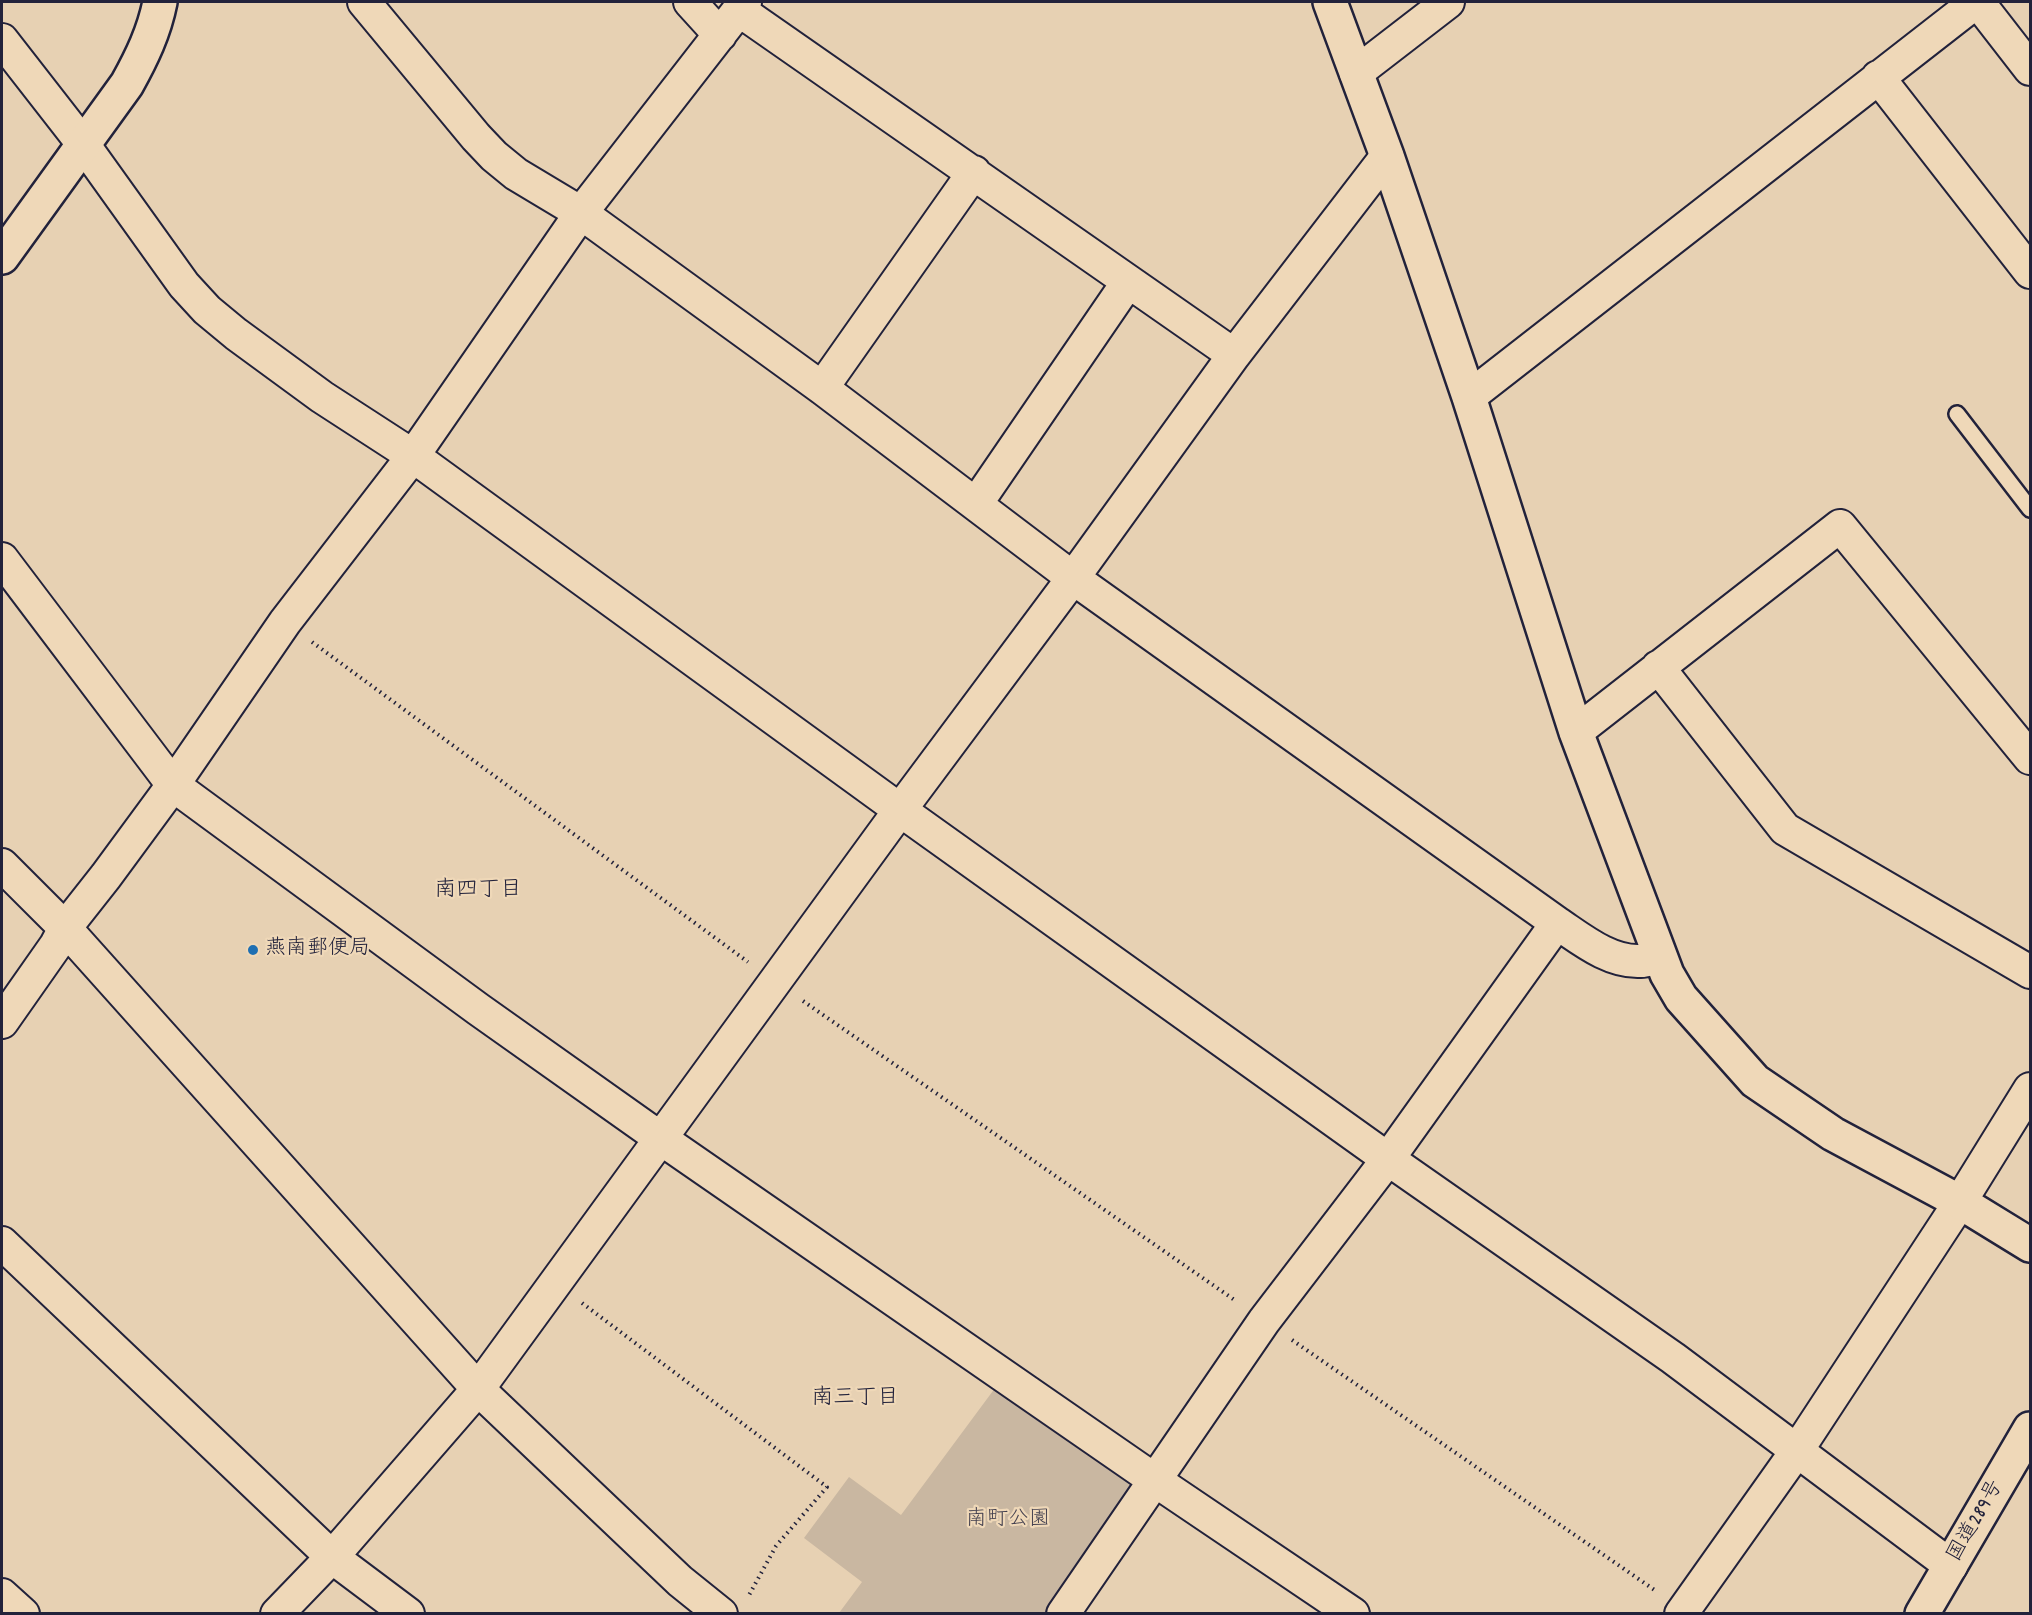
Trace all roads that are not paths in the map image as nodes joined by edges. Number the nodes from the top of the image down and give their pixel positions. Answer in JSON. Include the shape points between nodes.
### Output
{"nodes":[{"id":1,"x":160,"y":2,"type":"edge"},
{"id":2,"x":364,"y":2,"type":"edge"},
{"id":3,"x":690,"y":2,"type":"edge"},
{"id":4,"x":1330,"y":2,"type":"edge"},
{"id":5,"x":1448,"y":2,"type":"edge"},
{"id":6,"x":1977,"y":2,"type":"edge"},
{"id":7,"x":742,"y":6,"type":"edge"},
{"id":8,"x":720,"y":35,"type":"junction"},
{"id":9,"x":2,"y":40,"type":"edge"},
{"id":10,"x":2031,"y":69,"type":"edge"},
{"id":11,"x":1356,"y":73,"type":"junction"},
{"id":12,"x":1878,"y":77,"type":"junction"},
{"id":13,"x":83,"y":144,"type":"junction"},
{"id":14,"x":1387,"y":156,"type":"junction"},
{"id":15,"x":974,"y":172,"type":"junction"},
{"id":16,"x":581,"y":213,"type":"junction"},
{"id":17,"x":2,"y":257,"type":"edge"},
{"id":18,"x":2031,"y":272,"type":"edge"},
{"id":19,"x":1128,"y":282,"type":"junction"},
{"id":20,"x":1234,"y":355,"type":"junction"},
{"id":21,"x":822,"y":388,"type":"junction"},
{"id":22,"x":1469,"y":397,"type":"junction"},
{"id":23,"x":1957,"y":414,"type":"dead end"},
{"id":24,"x":412,"y":456,"type":"junction"},
{"id":25,"x":976,"y":504,"type":"junction"},
{"id":26,"x":2031,"y":509,"type":"edge"},
{"id":27,"x":2,"y":559,"type":"edge"},
{"id":28,"x":1073,"y":578,"type":"junction"},
{"id":29,"x":1658,"y":667,"type":"junction"},
{"id":30,"x":1576,"y":732,"type":"junction"},
{"id":31,"x":2031,"y":758,"type":"edge"},
{"id":32,"x":173,"y":785,"type":"junction"},
{"id":33,"x":900,"y":810,"type":"junction"},
{"id":34,"x":2,"y":865,"type":"edge"},
{"id":35,"x":1557,"y":923,"type":"junction"},
{"id":36,"x":65,"y":928,"type":"junction"},
{"id":37,"x":1660,"y":957,"type":"junction"},
{"id":38,"x":2031,"y":972,"type":"edge"},
{"id":39,"x":2,"y":1022,"type":"edge"},
{"id":40,"x":2031,"y":1089,"type":"edge"},
{"id":41,"x":660,"y":1138,"type":"junction"},
{"id":42,"x":1388,"y":1159,"type":"junction"},
{"id":43,"x":1960,"y":1202,"type":"junction"},
{"id":44,"x":2,"y":1244,"type":"edge"},
{"id":45,"x":2031,"y":1245,"type":"edge"},
{"id":46,"x":478,"y":1389,"type":"junction"},
{"id":47,"x":2031,"y":1430,"type":"edge"},
{"id":48,"x":1796,"y":1452,"type":"junction"},
{"id":49,"x":1156,"y":1481,"type":"junction"},
{"id":50,"x":332,"y":1557,"type":"junction"},
{"id":51,"x":1952,"y":1566,"type":"junction"},
{"id":52,"x":2,"y":1595,"type":"edge"},
{"id":53,"x":733,"y":1609,"type":"edge"},
{"id":54,"x":1682,"y":1612,"type":"edge"},
{"id":55,"x":23,"y":1614,"type":"edge"},
{"id":56,"x":277,"y":1614,"type":"edge"},
{"id":57,"x":408,"y":1614,"type":"edge"},
{"id":58,"x":1063,"y":1614,"type":"edge"},
{"id":59,"x":1353,"y":1614,"type":"edge"},
{"id":60,"x":1922,"y":1614,"type":"edge"}],
"edges":[{"from":1,"to":13,"type":"main road","via":[[144,55]]},
{"from":2,"to":16,"type":"street","via":[[494,156]]},
{"from":3,"to":8,"type":"street"},
{"from":4,"to":11,"type":"main road"},
{"from":5,"to":11,"type":"street"},
{"from":6,"to":10,"type":"street"},
{"from":6,"to":12,"type":"street"},
{"from":7,"to":8,"type":"street"},
{"from":7,"to":15,"type":"street"},
{"from":8,"to":16,"type":"street"},
{"from":9,"to":13,"type":"street"},
{"from":11,"to":14,"type":"main road"},
{"from":12,"to":18,"type":"street"},
{"from":12,"to":22,"type":"street"},
{"from":13,"to":17,"type":"main road"},
{"from":13,"to":24,"type":"street","via":[[184,285],[207,310],[322,397]]},
{"from":14,"to":20,"type":"street"},
{"from":14,"to":22,"type":"main road"},
{"from":15,"to":19,"type":"street"},
{"from":15,"to":21,"type":"street"},
{"from":16,"to":21,"type":"street"},
{"from":16,"to":24,"type":"street"},
{"from":19,"to":20,"type":"street"},
{"from":19,"to":25,"type":"street"},
{"from":20,"to":28,"type":"street"},
{"from":21,"to":25,"type":"street"},
{"from":22,"to":30,"type":"main road"},
{"from":23,"to":26,"type":"lane"},
{"from":24,"to":32,"type":"street","via":[[285,622]]},
{"from":24,"to":33,"type":"street"},
{"from":25,"to":28,"type":"street"},
{"from":27,"to":32,"type":"street"},
{"from":28,"to":33,"type":"street"},
{"from":28,"to":35,"type":"street"},
{"from":29,"to":30,"type":"street"},
{"from":29,"to":31,"type":"street","via":[[1840,525]]},
{"from":29,"to":38,"type":"street","via":[[1785,829]]},
{"from":30,"to":37,"type":"main road"},
{"from":32,"to":36,"type":"street"},
{"from":32,"to":41,"type":"street"},
{"from":33,"to":41,"type":"street"},
{"from":33,"to":42,"type":"street"},
{"from":34,"to":36,"type":"street"},
{"from":35,"to":37,"type":"street","via":[[1590,946],[1622,959]]},
{"from":35,"to":42,"type":"street"},
{"from":36,"to":39,"type":"street"},
{"from":36,"to":46,"type":"street"},
{"from":37,"to":43,"type":"main road","via":[[1681,998],[1755,1081],[1833,1134]]},
{"from":40,"to":43,"type":"street"},
{"from":41,"to":46,"type":"street"},
{"from":41,"to":49,"type":"street"},
{"from":42,"to":48,"type":"street","via":[[1673,1358]]},
{"from":42,"to":49,"type":"street","via":[[1264,1321]]},
{"from":43,"to":45,"type":"main road"},
{"from":43,"to":48,"type":"street"},
{"from":44,"to":50,"type":"street"},
{"from":46,"to":50,"type":"street"},
{"from":46,"to":53,"type":"street","via":[[680,1581]]},
{"from":47,"to":51,"type":"main road","name":"国道289号"},
{"from":48,"to":51,"type":"street"},
{"from":48,"to":54,"type":"street"},
{"from":49,"to":58,"type":"street"},
{"from":49,"to":59,"type":"street"},
{"from":50,"to":56,"type":"street"},
{"from":50,"to":57,"type":"street"},
{"from":51,"to":60,"type":"main road","name":"国道289号"},
{"from":52,"to":55,"type":"street"}]}
